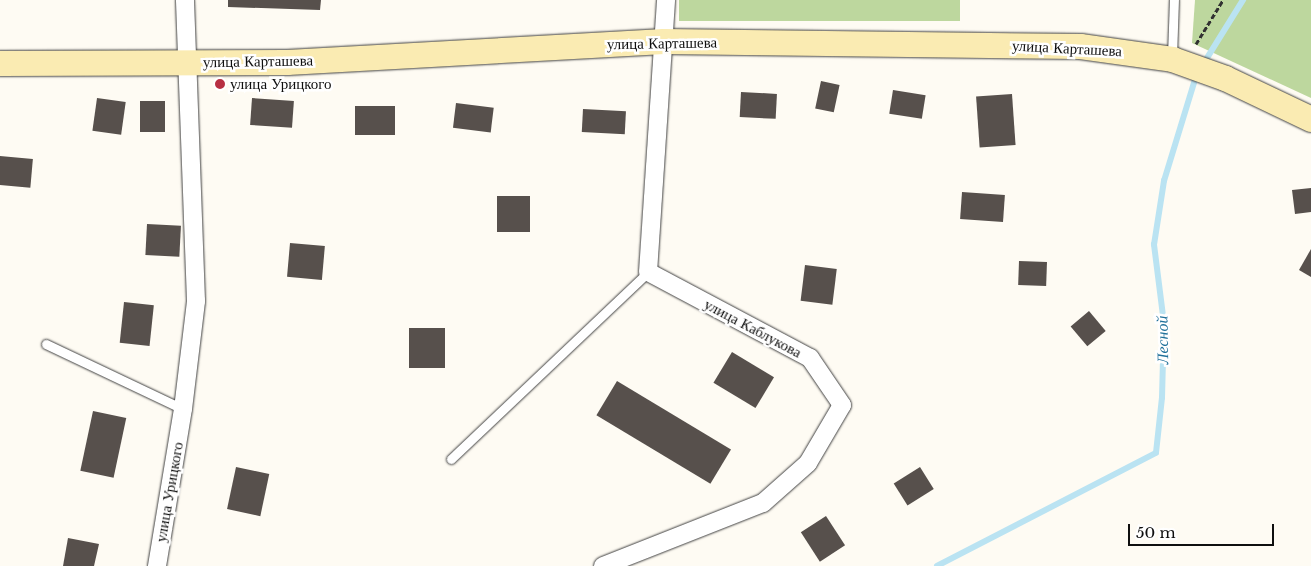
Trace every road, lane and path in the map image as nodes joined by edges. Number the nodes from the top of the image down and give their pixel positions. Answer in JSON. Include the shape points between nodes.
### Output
{"nodes":[{"id":1,"x":185,"y":0,"type":"edge"},
{"id":2,"x":666,"y":0,"type":"edge"},
{"id":3,"x":1174,"y":0,"type":"edge"},
{"id":4,"x":1223,"y":0,"type":"edge"},
{"id":5,"x":663,"y":41,"type":"junction"},
{"id":6,"x":185,"y":62,"type":"junction"},
{"id":7,"x":0,"y":63,"type":"edge"},
{"id":8,"x":1182,"y":63,"type":"junction"},
{"id":9,"x":1311,"y":119,"type":"edge"},
{"id":10,"x":648,"y":272,"type":"junction"},
{"id":11,"x":46,"y":344,"type":"dead end"},
{"id":12,"x":183,"y":409,"type":"junction"},
{"id":13,"x":452,"y":459,"type":"dead end"},
{"id":14,"x":156,"y":566,"type":"edge"},
{"id":15,"x":603,"y":566,"type":"edge"}],
"edges":[{"from":1,"to":6,"type":"street","name":"улица Урицкого"},
{"from":2,"to":5,"type":"street"},
{"from":3,"to":8,"type":"lane"},
{"from":4,"to":8,"type":"path"},
{"from":5,"to":6,"type":"main road","name":"улица Карташева","via":[[287,62]]},
{"from":5,"to":8,"type":"main road","name":"улица Карташева","via":[[1080,46]]},
{"from":5,"to":10,"type":"street"},
{"from":6,"to":7,"type":"main road","name":"улица Карташева"},
{"from":6,"to":12,"type":"street","name":"улица Урицкого","via":[[193,170],[196,302]]},
{"from":8,"to":9,"type":"main road","name":"улица Карташева","via":[[1225,78]]},
{"from":10,"to":13,"type":"lane"},
{"from":10,"to":15,"type":"street","name":"улица Каблукова","via":[[810,358],[842,406],[808,463],[763,503]]},
{"from":11,"to":12,"type":"lane"},
{"from":12,"to":14,"type":"street","name":"улица Урицкого"}]}
